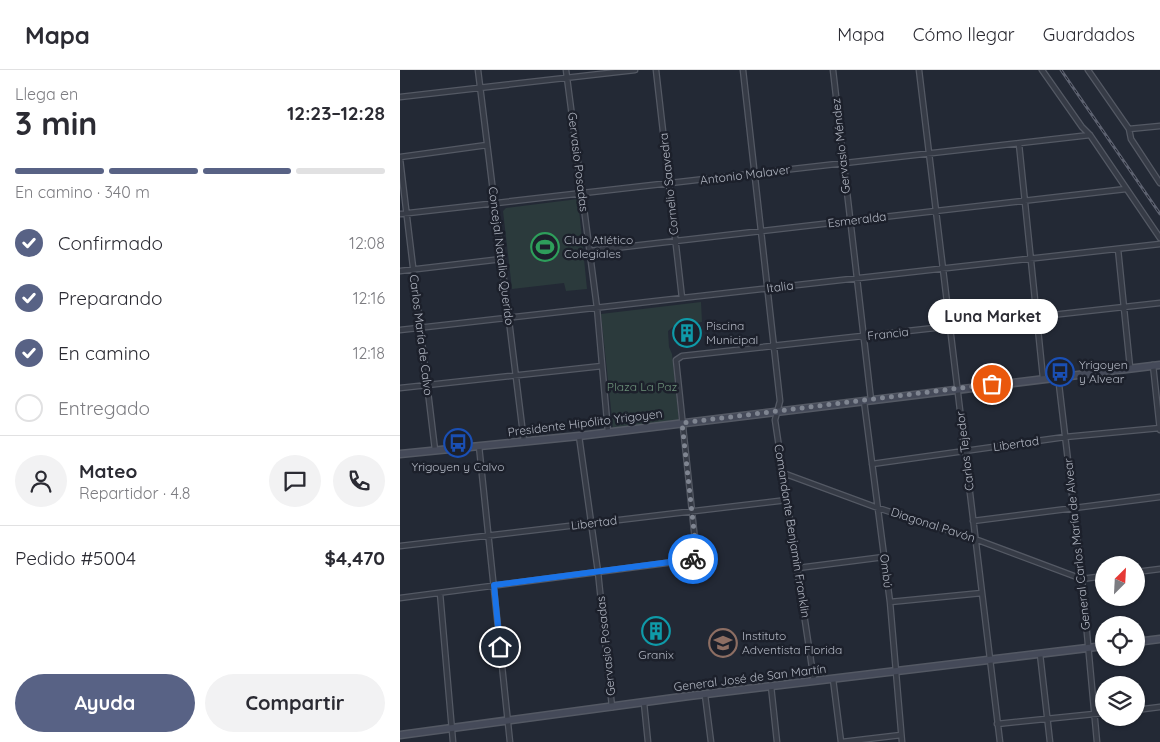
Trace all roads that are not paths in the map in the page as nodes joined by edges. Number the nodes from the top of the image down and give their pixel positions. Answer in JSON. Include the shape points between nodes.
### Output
{"nodes":[{"id":1,"x":478,"y":70,"type":"edge"},
{"id":2,"x":566,"y":70,"type":"edge"},
{"id":3,"x":635,"y":70,"type":"edge"},
{"id":4,"x":656,"y":70,"type":"edge"},
{"id":5,"x":743,"y":70,"type":"edge"},
{"id":6,"x":833,"y":70,"type":"edge"},
{"id":7,"x":919,"y":70,"type":"edge"},
{"id":8,"x":1042,"y":70,"type":"edge"},
{"id":9,"x":1088,"y":70,"type":"edge"},
{"id":10,"x":567,"y":78,"type":"junction"},
{"id":11,"x":480,"y":87,"type":"junction"},
{"id":12,"x":400,"y":97,"type":"edge"},
{"id":13,"x":1160,"y":126,"type":"edge"},
{"id":14,"x":1129,"y":129,"type":"junction"},
{"id":15,"x":1090,"y":135,"type":"junction"},
{"id":16,"x":1019,"y":144,"type":"junction"},
{"id":17,"x":487,"y":145,"type":"junction"},
{"id":18,"x":929,"y":154,"type":"junction"},
{"id":19,"x":400,"y":158,"type":"edge"},
{"id":20,"x":843,"y":164,"type":"junction"},
{"id":21,"x":755,"y":174,"type":"junction"},
{"id":22,"x":1160,"y":183,"type":"edge"},
{"id":23,"x":669,"y":184,"type":"junction"},
{"id":24,"x":1126,"y":189,"type":"junction"},
{"id":25,"x":582,"y":194,"type":"junction"},
{"id":26,"x":1025,"y":200,"type":"junction"},
{"id":27,"x":495,"y":204,"type":"junction"},
{"id":28,"x":936,"y":211,"type":"junction"},
{"id":29,"x":403,"y":214,"type":"edge"},
{"id":30,"x":850,"y":221,"type":"junction"},
{"id":31,"x":761,"y":231,"type":"junction"},
{"id":32,"x":1160,"y":238,"type":"edge"},
{"id":33,"x":676,"y":241,"type":"junction"},
{"id":34,"x":1160,"y":244,"type":"edge"},
{"id":35,"x":1118,"y":249,"type":"junction"},
{"id":36,"x":589,"y":251,"type":"junction"},
{"id":37,"x":1031,"y":258,"type":"junction"},
{"id":38,"x":502,"y":259,"type":"junction"},
{"id":39,"x":943,"y":268,"type":"junction"},
{"id":40,"x":413,"y":270,"type":"junction"},
{"id":41,"x":400,"y":271,"type":"edge"},
{"id":42,"x":857,"y":278,"type":"junction"},
{"id":43,"x":768,"y":288,"type":"junction"},
{"id":44,"x":682,"y":298,"type":"junction"},
{"id":45,"x":1160,"y":303,"type":"edge"},
{"id":46,"x":1124,"y":307,"type":"junction"},
{"id":47,"x":597,"y":308,"type":"junction"},
{"id":48,"x":1037,"y":317,"type":"junction"},
{"id":49,"x":509,"y":318,"type":"junction"},
{"id":50,"x":950,"y":327,"type":"junction"},
{"id":51,"x":420,"y":328,"type":"junction"},
{"id":52,"x":400,"y":330,"type":"edge"},
{"id":53,"x":864,"y":336,"type":"junction"},
{"id":54,"x":774,"y":347,"type":"junction"},
{"id":55,"x":1157,"y":365,"type":"edge"},
{"id":56,"x":602,"y":366,"type":"junction"},
{"id":57,"x":1130,"y":368,"type":"junction"},
{"id":58,"x":516,"y":375,"type":"junction"},
{"id":59,"x":1058,"y":376,"type":"junction"},
{"id":60,"x":1043,"y":378,"type":"junction"},
{"id":61,"x":427,"y":385,"type":"junction"},
{"id":62,"x":400,"y":388,"type":"edge"},
{"id":63,"x":958,"y":388,"type":"junction"},
{"id":64,"x":868,"y":400,"type":"junction"},
{"id":65,"x":777,"y":412,"type":"junction"},
{"id":66,"x":682,"y":423,"type":"junction"},
{"id":67,"x":1160,"y":428,"type":"edge"},
{"id":68,"x":608,"y":432,"type":"junction"},
{"id":69,"x":579,"y":436,"type":"junction"},
{"id":70,"x":1065,"y":437,"type":"junction"},
{"id":71,"x":524,"y":442,"type":"junction"},
{"id":72,"x":479,"y":446,"type":"junction"},
{"id":73,"x":435,"y":450,"type":"junction"},
{"id":74,"x":965,"y":451,"type":"junction"},
{"id":75,"x":400,"y":454,"type":"edge"},
{"id":76,"x":872,"y":464,"type":"junction"},
{"id":77,"x":783,"y":473,"type":"junction"},
{"id":78,"x":1160,"y":497,"type":"edge"},
{"id":79,"x":787,"y":500,"type":"junction"},
{"id":80,"x":878,"y":508,"type":"junction"},
{"id":81,"x":1074,"y":508,"type":"junction"},
{"id":82,"x":692,"y":511,"type":"junction"},
{"id":83,"x":973,"y":522,"type":"junction"},
{"id":84,"x":592,"y":523,"type":"junction"},
{"id":85,"x":489,"y":535,"type":"junction"},
{"id":86,"x":975,"y":539,"type":"junction"},
{"id":87,"x":400,"y":546,"type":"edge"},
{"id":88,"x":884,"y":557,"type":"junction"},
{"id":89,"x":798,"y":568,"type":"junction"},
{"id":90,"x":1160,"y":569,"type":"edge"},
{"id":91,"x":1145,"y":571,"type":"edge"},
{"id":92,"x":598,"y":572,"type":"junction"},
{"id":93,"x":1095,"y":577,"type":"edge"},
{"id":94,"x":1082,"y":579,"type":"junction"},
{"id":95,"x":494,"y":585,"type":"junction"},
{"id":96,"x":440,"y":593,"type":"junction"},
{"id":97,"x":982,"y":593,"type":"junction"},
{"id":98,"x":400,"y":598,"type":"edge"},
{"id":99,"x":890,"y":602,"type":"junction"},
{"id":100,"x":1160,"y":639,"type":"edge"},
{"id":101,"x":1145,"y":641,"type":"edge"},
{"id":102,"x":1095,"y":647,"type":"edge"},
{"id":103,"x":1088,"y":648,"type":"junction"},
{"id":104,"x":1040,"y":654,"type":"junction"},
{"id":105,"x":990,"y":660,"type":"junction"},
{"id":106,"x":897,"y":671,"type":"junction"},
{"id":107,"x":833,"y":679,"type":"junction"},
{"id":108,"x":814,"y":681,"type":"junction"},
{"id":109,"x":771,"y":686,"type":"junction"},
{"id":110,"x":705,"y":695,"type":"junction"},
{"id":111,"x":644,"y":702,"type":"junction"},
{"id":112,"x":612,"y":707,"type":"junction"},
{"id":113,"x":1160,"y":707,"type":"edge"},
{"id":114,"x":1145,"y":709,"type":"edge"},
{"id":115,"x":1095,"y":714,"type":"joint"},
{"id":116,"x":1047,"y":719,"type":"junction"},
{"id":117,"x":508,"y":720,"type":"junction"},
{"id":118,"x":997,"y":724,"type":"junction"},
{"id":119,"x":1096,"y":726,"type":"edge"},
{"id":120,"x":452,"y":728,"type":"junction"},
{"id":121,"x":400,"y":735,"type":"edge"},
{"id":122,"x":901,"y":735,"type":"junction"},
{"id":123,"x":453,"y":742,"type":"edge"},
{"id":124,"x":510,"y":742,"type":"edge"},
{"id":125,"x":648,"y":742,"type":"edge"},
{"id":126,"x":711,"y":742,"type":"edge"},
{"id":127,"x":777,"y":742,"type":"edge"},
{"id":128,"x":842,"y":742,"type":"edge"},
{"id":129,"x":902,"y":742,"type":"edge"},
{"id":130,"x":1000,"y":742,"type":"edge"},
{"id":131,"x":1050,"y":742,"type":"edge"},
{"id":132,"x":1098,"y":742,"type":"edge"}],
"edges":[{"from":1,"to":11,"type":"street","name":"Concejal Natalio Querido"},
{"from":2,"to":10,"type":"street","name":"Gervasio Posadas"},
{"from":3,"to":10,"type":"street"},
{"from":4,"to":23,"type":"street","name":"Cornelio Saavedra"},
{"from":5,"to":21,"type":"street","name":"Comandante Benjamin Franklin"},
{"from":6,"to":20,"type":"street","name":"Gervasio Méndez"},
{"from":7,"to":18,"type":"street","name":"Carlos Tejedor"},
{"from":8,"to":15,"type":"street"},
{"from":9,"to":14,"type":"street"},
{"from":10,"to":11,"type":"street"},
{"from":10,"to":25,"type":"street","name":"Gervasio Posadas"},
{"from":11,"to":12,"type":"street"},
{"from":11,"to":17,"type":"street","name":"Concejal Natalio Querido"},
{"from":13,"to":14,"type":"street"},
{"from":14,"to":22,"type":"street","via":[[1131,139]]},
{"from":15,"to":16,"type":"street","name":"Antonio Malaver"},
{"from":15,"to":24,"type":"street"},
{"from":16,"to":18,"type":"street","name":"Antonio Malaver"},
{"from":16,"to":26,"type":"street"},
{"from":17,"to":19,"type":"street"},
{"from":17,"to":27,"type":"street","name":"Concejal Natalio Querido"},
{"from":18,"to":20,"type":"street","name":"Antonio Malaver"},
{"from":18,"to":28,"type":"street","name":"Carlos Tejedor"},
{"from":19,"to":29,"type":"street","name":"Carlos María de Calvo"},
{"from":20,"to":21,"type":"street","name":"Antonio Malaver"},
{"from":20,"to":30,"type":"street","name":"Gervasio Méndez"},
{"from":21,"to":23,"type":"street","name":"Antonio Malaver"},
{"from":21,"to":31,"type":"street","name":"Comandante Benjamin Franklin"},
{"from":23,"to":25,"type":"street","name":"Antonio Malaver"},
{"from":23,"to":33,"type":"street","name":"Cornelio Saavedra"},
{"from":24,"to":26,"type":"street","name":"Esmeralda"},
{"from":24,"to":32,"type":"street"},
{"from":25,"to":27,"type":"street","name":"Antonio Malaver"},
{"from":25,"to":36,"type":"street","name":"Gervasio Posadas"},
{"from":26,"to":28,"type":"street","name":"Esmeralda"},
{"from":26,"to":37,"type":"street"},
{"from":27,"to":29,"type":"street","name":"Antonio Malaver"},
{"from":27,"to":38,"type":"street","name":"Concejal Natalio Querido"},
{"from":28,"to":30,"type":"street","name":"Esmeralda"},
{"from":28,"to":39,"type":"street","name":"Carlos Tejedor"},
{"from":29,"to":40,"type":"street","name":"Carlos María de Calvo"},
{"from":30,"to":31,"type":"street","name":"Esmeralda"},
{"from":30,"to":42,"type":"street","name":"Gervasio Méndez"},
{"from":31,"to":33,"type":"street","name":"Esmeralda"},
{"from":31,"to":43,"type":"street","name":"Comandante Benjamin Franklin"},
{"from":33,"to":36,"type":"street","name":"Esmeralda"},
{"from":33,"to":44,"type":"street","name":"Cornelio Saavedra"},
{"from":34,"to":35,"type":"street","name":"Italia"},
{"from":35,"to":37,"type":"street","name":"Italia"},
{"from":35,"to":46,"type":"street"},
{"from":36,"to":47,"type":"street","name":"Gervasio Posadas"},
{"from":37,"to":39,"type":"street","name":"Italia"},
{"from":37,"to":48,"type":"street"},
{"from":38,"to":40,"type":"street"},
{"from":38,"to":49,"type":"street","name":"Concejal Natalio Querido"},
{"from":39,"to":42,"type":"street","name":"Italia"},
{"from":39,"to":50,"type":"street","name":"Carlos Tejedor"},
{"from":40,"to":41,"type":"street"},
{"from":40,"to":51,"type":"street","name":"Carlos María de Calvo"},
{"from":42,"to":43,"type":"street","name":"Italia"},
{"from":42,"to":53,"type":"street","name":"Gervasio Méndez"},
{"from":43,"to":44,"type":"street","name":"Italia"},
{"from":43,"to":54,"type":"street","name":"Comandante Benjamin Franklin"},
{"from":44,"to":47,"type":"street","name":"Italia"},
{"from":45,"to":46,"type":"street","name":"Francia"},
{"from":46,"to":48,"type":"street","name":"Francia"},
{"from":46,"to":57,"type":"street"},
{"from":47,"to":49,"type":"street","name":"Italia"},
{"from":47,"to":56,"type":"street","name":"Gervasio Posadas"},
{"from":48,"to":50,"type":"street","name":"Francia"},
{"from":48,"to":60,"type":"street"},
{"from":49,"to":51,"type":"street","name":"Italia"},
{"from":49,"to":58,"type":"street","name":"Concejal Natalio Querido"},
{"from":50,"to":53,"type":"street","name":"Francia"},
{"from":50,"to":63,"type":"street","name":"Carlos Tejedor"},
{"from":51,"to":52,"type":"street","name":"Italia"},
{"from":51,"to":61,"type":"street","name":"Carlos María de Calvo"},
{"from":53,"to":54,"type":"street","name":"Francia"},
{"from":53,"to":64,"type":"street","name":"Gervasio Méndez"},
{"from":54,"to":65,"type":"street","name":"Comandante Benjamin Franklin","via":[[780,402]]},
{"from":54,"to":66,"type":"street","name":"Francia","via":[[682,356],[676,360]]},
{"from":55,"to":57,"type":"street","name":"Presidente Hipólito Yrigoyen"},
{"from":55,"to":67,"type":"street"},
{"from":56,"to":58,"type":"street"},
{"from":56,"to":68,"type":"street","name":"Gervasio Posadas"},
{"from":57,"to":59,"type":"street","name":"Presidente Hipólito Yrigoyen"},
{"from":58,"to":61,"type":"street"},
{"from":58,"to":71,"type":"street","name":"Concejal Natalio Querido"},
{"from":59,"to":60,"type":"street","name":"Presidente Hipólito Yrigoyen"},
{"from":59,"to":70,"type":"street","name":"General Carlos María de Alvear"},
{"from":60,"to":63,"type":"street","name":"Presidente Hipólito Yrigoyen"},
{"from":61,"to":62,"type":"street"},
{"from":61,"to":73,"type":"street","name":"Carlos María de Calvo"},
{"from":63,"to":64,"type":"street","name":"Presidente Hipólito Yrigoyen"},
{"from":63,"to":74,"type":"street","name":"Carlos Tejedor"},
{"from":64,"to":65,"type":"street","name":"Presidente Hipólito Yrigoyen"},
{"from":64,"to":76,"type":"street","name":"Ombú"},
{"from":65,"to":66,"type":"street","name":"Presidente Hipólito Yrigoyen"},
{"from":65,"to":77,"type":"street","name":"Comandante Benjamin Franklin","via":[[775,420]]},
{"from":66,"to":68,"type":"street","name":"Presidente Hipólito Yrigoyen"},
{"from":66,"to":82,"type":"street"},
{"from":67,"to":70,"type":"street","name":"Libertad"},
{"from":68,"to":69,"type":"street","name":"Presidente Hipólito Yrigoyen"},
{"from":69,"to":71,"type":"street","name":"Presidente Hipólito Yrigoyen"},
{"from":69,"to":84,"type":"street","name":"Gervasio Posadas"},
{"from":70,"to":74,"type":"street","name":"Libertad"},
{"from":70,"to":81,"type":"street","name":"General Carlos María de Alvear"},
{"from":71,"to":72,"type":"street","name":"Presidente Hipólito Yrigoyen"},
{"from":72,"to":73,"type":"street","name":"Presidente Hipólito Yrigoyen"},
{"from":72,"to":85,"type":"street"},
{"from":73,"to":75,"type":"street","name":"Presidente Hipólito Yrigoyen"},
{"from":74,"to":76,"type":"street","name":"Libertad"},
{"from":74,"to":83,"type":"street","name":"Carlos Tejedor"},
{"from":76,"to":80,"type":"street","name":"Ombú"},
{"from":77,"to":79,"type":"street","name":"Comandante Benjamin Franklin"},
{"from":77,"to":80,"type":"street","name":"Diagonal Pavón"},
{"from":78,"to":81,"type":"street"},
{"from":79,"to":82,"type":"street","name":"Libertad"},
{"from":79,"to":89,"type":"street","name":"Comandante Benjamin Franklin"},
{"from":80,"to":86,"type":"street","name":"Diagonal Pavón"},
{"from":80,"to":88,"type":"street","name":"Ombú"},
{"from":81,"to":83,"type":"street"},
{"from":81,"to":94,"type":"street","name":"General Carlos María de Alvear"},
{"from":82,"to":84,"type":"street","name":"Libertad"},
{"from":82,"to":92,"type":"street","via":[[697,558]]},
{"from":83,"to":86,"type":"street","name":"Carlos Tejedor"},
{"from":84,"to":85,"type":"street","name":"Libertad"},
{"from":84,"to":92,"type":"street","name":"Gervasio Posadas"},
{"from":85,"to":87,"type":"street","name":"Libertad"},
{"from":85,"to":95,"type":"street"},
{"from":86,"to":94,"type":"street","name":"Diagonal Pavón"},
{"from":86,"to":97,"type":"street","name":"Carlos Tejedor"},
{"from":88,"to":89,"type":"street"},
{"from":88,"to":99,"type":"street","name":"Ombú"},
{"from":89,"to":108,"type":"street","name":"Comandante Benjamin Franklin"},
{"from":90,"to":91,"type":"street"},
{"from":92,"to":95,"type":"street"},
{"from":92,"to":112,"type":"street","name":"Gervasio Posadas"},
{"from":93,"to":94,"type":"street"},
{"from":94,"to":103,"type":"street","name":"General Carlos María de Alvear"},
{"from":95,"to":96,"type":"street"},
{"from":95,"to":117,"type":"street"},
{"from":96,"to":98,"type":"street"},
{"from":96,"to":120,"type":"street"},
{"from":97,"to":99,"type":"street"},
{"from":97,"to":105,"type":"street","name":"Carlos Tejedor"},
{"from":99,"to":106,"type":"street","name":"Ombú"},
{"from":100,"to":101,"type":"street"},
{"from":102,"to":103,"type":"street","name":"General José de San Martín"},
{"from":103,"to":104,"type":"street","name":"General José de San Martín"},
{"from":103,"to":115,"type":"street","name":"General Carlos María de Alvear"},
{"from":104,"to":105,"type":"street","name":"General José de San Martín"},
{"from":104,"to":116,"type":"street"},
{"from":105,"to":106,"type":"street","name":"General José de San Martín"},
{"from":105,"to":118,"type":"street","name":"Carlos Tejedor"},
{"from":106,"to":107,"type":"street","name":"General José de San Martín"},
{"from":106,"to":122,"type":"street","name":"Ombú"},
{"from":107,"to":108,"type":"street","name":"General José de San Martín"},
{"from":107,"to":128,"type":"street"},
{"from":108,"to":109,"type":"street","name":"General José de San Martín"},
{"from":109,"to":110,"type":"street","name":"General José de San Martín"},
{"from":109,"to":127,"type":"street"},
{"from":110,"to":111,"type":"street","name":"General José de San Martín"},
{"from":110,"to":126,"type":"street"},
{"from":111,"to":112,"type":"street","name":"General José de San Martín"},
{"from":111,"to":125,"type":"street"},
{"from":112,"to":117,"type":"street","name":"General José de San Martín"},
{"from":113,"to":114,"type":"street"},
{"from":115,"to":116,"type":"street"},
{"from":116,"to":118,"type":"street"},
{"from":116,"to":131,"type":"street"},
{"from":117,"to":120,"type":"street","name":"General José de San Martín"},
{"from":117,"to":124,"type":"street"},
{"from":118,"to":130,"type":"street","name":"Carlos Tejedor"},
{"from":119,"to":132,"type":"street","name":"General Carlos María de Alvear"},
{"from":120,"to":121,"type":"street","name":"General José de San Martín"},
{"from":120,"to":123,"type":"street"},
{"from":122,"to":128,"type":"street"},
{"from":122,"to":129,"type":"street","name":"Ombú"}]}
